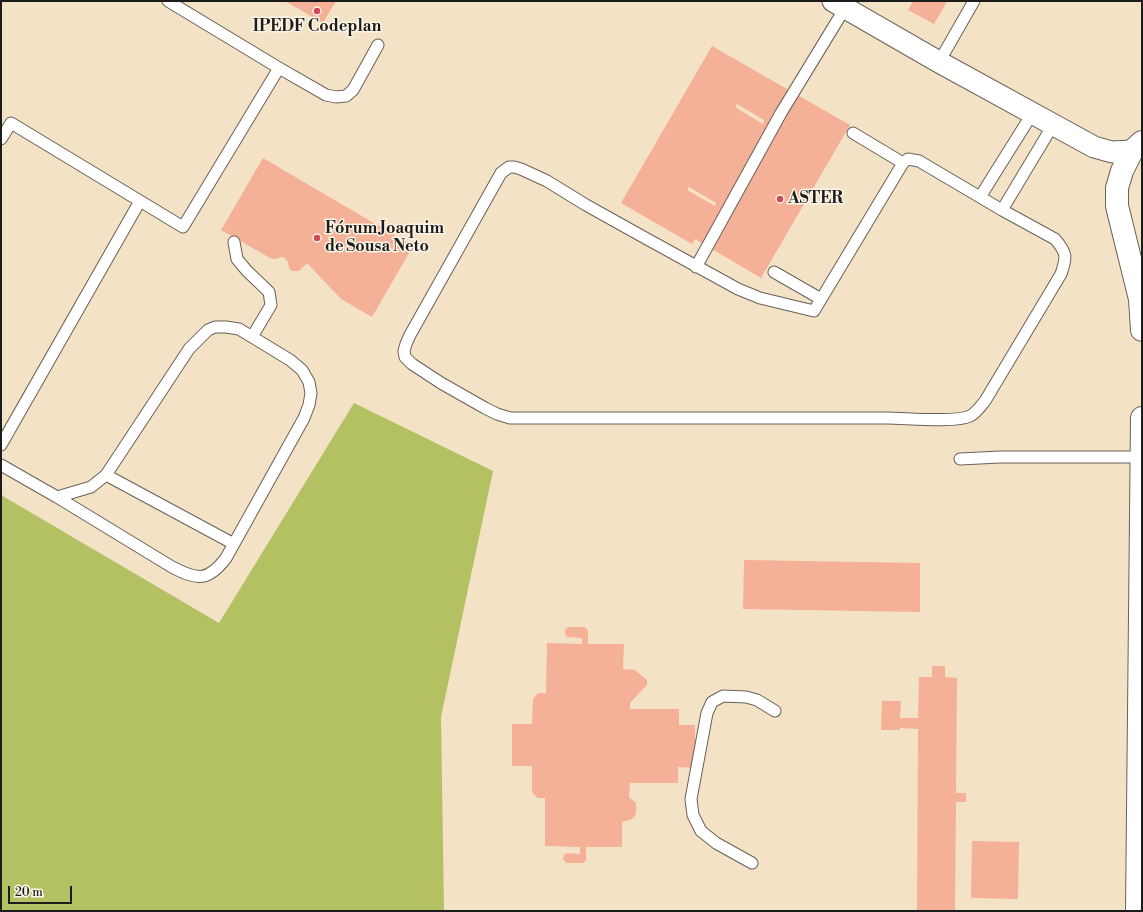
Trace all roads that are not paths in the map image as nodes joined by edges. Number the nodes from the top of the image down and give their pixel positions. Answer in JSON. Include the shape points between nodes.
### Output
{"nodes":[{"id":1,"x":168,"y":1,"type":"edge"},
{"id":2,"x":974,"y":1,"type":"edge"},
{"id":3,"x":839,"y":4,"type":"edge"},
{"id":4,"x":378,"y":45,"type":"dead end"},
{"id":5,"x":939,"y":62,"type":"junction"},
{"id":6,"x":279,"y":68,"type":"junction"},
{"id":7,"x":1032,"y":114,"type":"junction"},
{"id":8,"x":6,"y":120,"type":"edge"},
{"id":9,"x":1053,"y":125,"type":"junction"},
{"id":10,"x":853,"y":133,"type":"dead end"},
{"id":11,"x":1,"y":140,"type":"edge"},
{"id":12,"x":1137,"y":147,"type":"edge"},
{"id":13,"x":903,"y":163,"type":"junction"},
{"id":14,"x":980,"y":197,"type":"junction"},
{"id":15,"x":140,"y":201,"type":"junction"},
{"id":16,"x":1002,"y":210,"type":"junction"},
{"id":17,"x":234,"y":242,"type":"dead end"},
{"id":18,"x":696,"y":267,"type":"junction"},
{"id":19,"x":774,"y":272,"type":"dead end"},
{"id":20,"x":820,"y":299,"type":"junction"},
{"id":21,"x":1142,"y":330,"type":"edge"},
{"id":22,"x":252,"y":338,"type":"junction"},
{"id":23,"x":1142,"y":418,"type":"edge"},
{"id":24,"x":1,"y":445,"type":"edge"},
{"id":25,"x":1142,"y":457,"type":"edge"},
{"id":26,"x":960,"y":459,"type":"dead end"},
{"id":27,"x":1,"y":465,"type":"edge"},
{"id":28,"x":106,"y":475,"type":"junction"},
{"id":29,"x":56,"y":497,"type":"junction"},
{"id":30,"x":234,"y":544,"type":"junction"},
{"id":31,"x":775,"y":711,"type":"dead end"},
{"id":32,"x":752,"y":863,"type":"dead end"},
{"id":33,"x":1137,"y":911,"type":"edge"}],
"edges":[{"from":1,"to":6,"type":"lane"},
{"from":2,"to":5,"type":"lane"},
{"from":3,"to":5,"type":"street"},
{"from":3,"to":18,"type":"lane"},
{"from":4,"to":6,"type":"lane","via":[[353,90],[346,96],[326,94]]},
{"from":5,"to":7,"type":"street"},
{"from":6,"to":15,"type":"lane","via":[[183,227]]},
{"from":7,"to":9,"type":"street"},
{"from":7,"to":14,"type":"lane"},
{"from":8,"to":11,"type":"lane"},
{"from":8,"to":15,"type":"lane"},
{"from":9,"to":12,"type":"street","via":[[1094,147],[1112,152]]},
{"from":9,"to":16,"type":"lane"},
{"from":10,"to":13,"type":"lane"},
{"from":12,"to":21,"type":"main road","via":[[1122,171],[1117,188],[1117,206],[1140,299]]},
{"from":13,"to":14,"type":"lane","via":[[908,158],[919,161]]},
{"from":13,"to":20,"type":"lane"},
{"from":14,"to":16,"type":"lane"},
{"from":15,"to":24,"type":"lane"},
{"from":16,"to":18,"type":"lane","via":[[1055,238],[1065,255],[1064,265],[985,401],[969,416],[948,420],[510,418],[497,414],[448,386],[405,357],[404,351],[410,335],[501,172],[509,167],[521,169],[547,181]]},
{"from":17,"to":22,"type":"lane","via":[[237,259],[269,292],[271,305]]},
{"from":18,"to":20,"type":"lane","via":[[760,298],[814,311]]},
{"from":19,"to":20,"type":"lane"},
{"from":22,"to":28,"type":"lane","via":[[239,329],[215,327],[208,330],[189,349]]},
{"from":22,"to":30,"type":"lane","via":[[302,370],[309,382],[311,393],[302,423]]},
{"from":23,"to":25,"type":"main road"},
{"from":25,"to":26,"type":"lane"},
{"from":25,"to":33,"type":"main road"},
{"from":27,"to":29,"type":"lane"},
{"from":28,"to":29,"type":"lane","via":[[91,487]]},
{"from":28,"to":30,"type":"lane"},
{"from":29,"to":30,"type":"lane","via":[[187,575],[200,577],[210,574],[219,567]]},
{"from":31,"to":32,"type":"lane","via":[[757,700],[746,697],[723,696],[712,702],[707,713],[691,799],[693,815],[701,831],[716,843]]}]}
